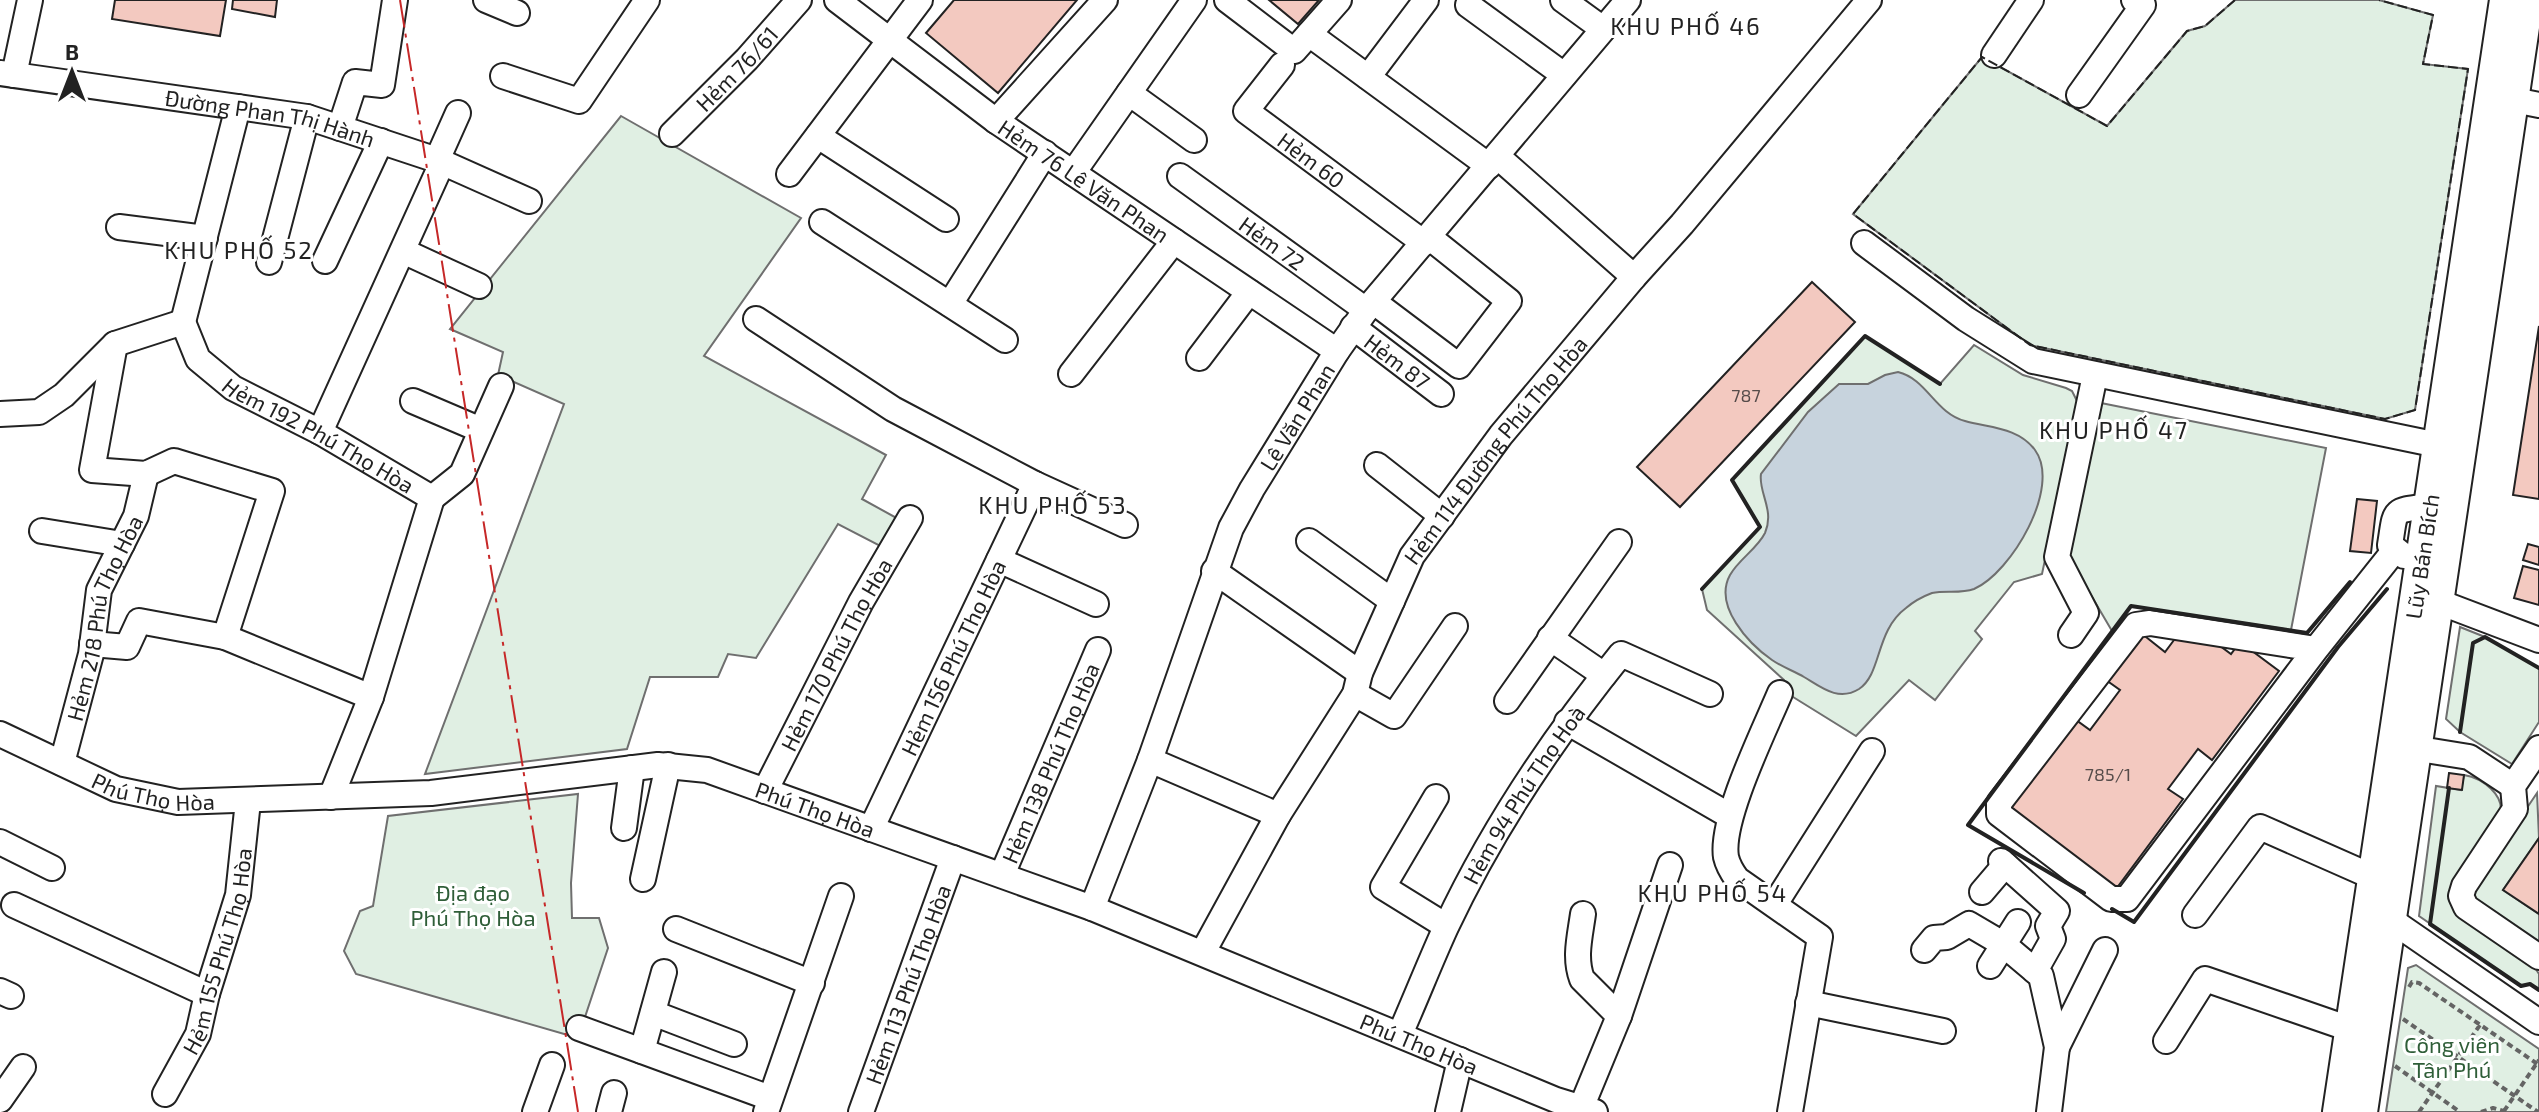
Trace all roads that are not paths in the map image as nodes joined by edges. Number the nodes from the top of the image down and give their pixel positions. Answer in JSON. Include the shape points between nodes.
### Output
{"nodes":[{"id":1,"x":30,"y":0,"type":"edge"},
{"id":2,"x":395,"y":0,"type":"edge"},
{"id":3,"x":486,"y":0,"type":"edge"},
{"id":4,"x":647,"y":0,"type":"edge"},
{"id":5,"x":799,"y":0,"type":"edge"},
{"id":6,"x":837,"y":0,"type":"edge"},
{"id":7,"x":920,"y":0,"type":"edge"},
{"id":8,"x":1105,"y":0,"type":"edge"},
{"id":9,"x":1194,"y":0,"type":"edge"},
{"id":10,"x":1227,"y":0,"type":"edge"},
{"id":11,"x":1339,"y":0,"type":"edge"},
{"id":12,"x":1426,"y":0,"type":"edge"},
{"id":13,"x":1563,"y":0,"type":"edge"},
{"id":14,"x":1628,"y":0,"type":"edge"},
{"id":15,"x":1869,"y":0,"type":"edge"},
{"id":16,"x":2031,"y":0,"type":"edge"},
{"id":17,"x":2134,"y":0,"type":"edge"},
{"id":18,"x":2505,"y":0,"type":"edge"},
{"id":19,"x":2528,"y":0,"type":"edge"},
{"id":20,"x":1468,"y":5,"type":"dead end"},
{"id":21,"x":517,"y":13,"type":"dead end"},
{"id":22,"x":1603,"y":29,"type":"junction"},
{"id":23,"x":888,"y":39,"type":"junction"},
{"id":24,"x":1295,"y":50,"type":"junction"},
{"id":25,"x":1994,"y":55,"type":"dead end"},
{"id":26,"x":7,"y":74,"type":"edge"},
{"id":27,"x":1564,"y":75,"type":"junction"},
{"id":28,"x":503,"y":76,"type":"dead end"},
{"id":29,"x":1368,"y":77,"type":"junction"},
{"id":30,"x":1129,"y":93,"type":"junction"},
{"id":31,"x":2079,"y":95,"type":"dead end"},
{"id":32,"x":2526,"y":103,"type":"edge"},
{"id":33,"x":238,"y":107,"type":"junction"},
{"id":34,"x":458,"y":113,"type":"dead end"},
{"id":35,"x":307,"y":117,"type":"junction"},
{"id":36,"x":996,"y":121,"type":"junction"},
{"id":37,"x":340,"y":128,"type":"junction"},
{"id":38,"x":672,"y":134,"type":"dead end"},
{"id":39,"x":818,"y":136,"type":"junction"},
{"id":40,"x":1194,"y":140,"type":"dead end"},
{"id":41,"x":381,"y":141,"type":"junction"},
{"id":42,"x":1045,"y":153,"type":"junction"},
{"id":43,"x":1493,"y":161,"type":"junction"},
{"id":44,"x":440,"y":162,"type":"junction"},
{"id":45,"x":1073,"y":173,"type":"junction"},
{"id":46,"x":789,"y":174,"type":"dead end"},
{"id":47,"x":1180,"y":176,"type":"dead end"},
{"id":48,"x":529,"y":201,"type":"dead end"},
{"id":49,"x":946,"y":219,"type":"dead end"},
{"id":50,"x":822,"y":222,"type":"dead end"},
{"id":51,"x":119,"y":227,"type":"dead end"},
{"id":52,"x":205,"y":238,"type":"junction"},
{"id":53,"x":1427,"y":240,"type":"junction"},
{"id":54,"x":1174,"y":241,"type":"junction"},
{"id":55,"x":1864,"y":243,"type":"dead end"},
{"id":56,"x":403,"y":251,"type":"junction"},
{"id":57,"x":325,"y":261,"type":"dead end"},
{"id":58,"x":269,"y":262,"type":"dead end"},
{"id":59,"x":1634,"y":277,"type":"junction"},
{"id":60,"x":479,"y":286,"type":"dead end"},
{"id":61,"x":1249,"y":292,"type":"junction"},
{"id":62,"x":950,"y":304,"type":"junction"},
{"id":63,"x":1364,"y":313,"type":"junction"},
{"id":64,"x":756,"y":319,"type":"dead end"},
{"id":65,"x":183,"y":322,"type":"junction"},
{"id":66,"x":1005,"y":340,"type":"dead end"},
{"id":67,"x":115,"y":344,"type":"junction"},
{"id":68,"x":1337,"y":351,"type":"junction"},
{"id":69,"x":1199,"y":358,"type":"dead end"},
{"id":70,"x":1071,"y":374,"type":"dead end"},
{"id":71,"x":2095,"y":375,"type":"junction"},
{"id":72,"x":501,"y":386,"type":"dead end"},
{"id":73,"x":1441,"y":394,"type":"dead end"},
{"id":74,"x":413,"y":401,"type":"dead end"},
{"id":75,"x":0,"y":414,"type":"edge"},
{"id":76,"x":481,"y":430,"type":"junction"},
{"id":77,"x":320,"y":432,"type":"junction"},
{"id":78,"x":2438,"y":445,"type":"junction"},
{"id":79,"x":1377,"y":465,"type":"dead end"},
{"id":80,"x":146,"y":474,"type":"junction"},
{"id":81,"x":1035,"y":484,"type":"junction"},
{"id":82,"x":432,"y":498,"type":"junction"},
{"id":83,"x":1442,"y":516,"type":"junction"},
{"id":84,"x":910,"y":518,"type":"dead end"},
{"id":85,"x":1125,"y":525,"type":"dead end"},
{"id":86,"x":42,"y":531,"type":"dead end"},
{"id":87,"x":1309,"y":541,"type":"dead end"},
{"id":88,"x":1619,"y":542,"type":"dead end"},
{"id":89,"x":122,"y":544,"type":"junction"},
{"id":90,"x":2407,"y":558,"type":"junction"},
{"id":91,"x":999,"y":560,"type":"junction"},
{"id":92,"x":1214,"y":571,"type":"junction"},
{"id":93,"x":1392,"y":601,"type":"junction"},
{"id":94,"x":2439,"y":602,"type":"junction"},
{"id":95,"x":1096,"y":604,"type":"dead end"},
{"id":96,"x":1455,"y":626,"type":"dead end"},
{"id":97,"x":2071,"y":635,"type":"dead end"},
{"id":98,"x":225,"y":637,"type":"junction"},
{"id":99,"x":1550,"y":638,"type":"junction"},
{"id":100,"x":2539,"y":640,"type":"edge"},
{"id":101,"x":92,"y":644,"type":"junction"},
{"id":102,"x":2316,"y":649,"type":"junction"},
{"id":103,"x":1098,"y":650,"type":"dead end"},
{"id":104,"x":1604,"y":675,"type":"junction"},
{"id":105,"x":1358,"y":683,"type":"junction"},
{"id":106,"x":1780,"y":693,"type":"dead end"},
{"id":107,"x":1710,"y":694,"type":"dead end"},
{"id":108,"x":371,"y":697,"type":"junction"},
{"id":109,"x":1507,"y":701,"type":"dead end"},
{"id":110,"x":1567,"y":722,"type":"junction"},
{"id":111,"x":0,"y":734,"type":"edge"},
{"id":112,"x":2405,"y":746,"type":"junction"},
{"id":113,"x":2539,"y":748,"type":"edge"},
{"id":114,"x":1872,"y":751,"type":"dead end"},
{"id":115,"x":1150,"y":760,"type":"junction"},
{"id":116,"x":62,"y":763,"type":"junction"},
{"id":117,"x":668,"y":765,"type":"junction"},
{"id":118,"x":632,"y":768,"type":"junction"},
{"id":119,"x":2513,"y":786,"type":"junction"},
{"id":120,"x":765,"y":791,"type":"junction"},
{"id":121,"x":331,"y":797,"type":"junction"},
{"id":122,"x":1436,"y":797,"type":"dead end"},
{"id":123,"x":248,"y":801,"type":"junction"},
{"id":124,"x":1278,"y":815,"type":"junction"},
{"id":125,"x":1730,"y":816,"type":"junction"},
{"id":126,"x":624,"y":828,"type":"dead end"},
{"id":127,"x":871,"y":829,"type":"junction"},
{"id":128,"x":0,"y":842,"type":"edge"},
{"id":129,"x":953,"y":858,"type":"junction"},
{"id":130,"x":1670,"y":865,"type":"dead end"},
{"id":131,"x":52,"y":868,"type":"dead end"},
{"id":132,"x":1002,"y":875,"type":"junction"},
{"id":133,"x":2373,"y":877,"type":"junction"},
{"id":134,"x":643,"y":879,"type":"dead end"},
{"id":135,"x":1982,"y":892,"type":"dead end"},
{"id":136,"x":841,"y":896,"type":"dead end"},
{"id":137,"x":1775,"y":904,"type":"junction"},
{"id":138,"x":14,"y":905,"type":"dead end"},
{"id":139,"x":1092,"y":908,"type":"junction"},
{"id":140,"x":1583,"y":914,"type":"dead end"},
{"id":141,"x":2195,"y":915,"type":"dead end"},
{"id":142,"x":2391,"y":920,"type":"junction"},
{"id":143,"x":2018,"y":922,"type":"dead end"},
{"id":144,"x":1446,"y":926,"type":"junction"},
{"id":145,"x":676,"y":929,"type":"dead end"},
{"id":146,"x":2003,"y":944,"type":"junction"},
{"id":147,"x":1924,"y":950,"type":"dead end"},
{"id":148,"x":2105,"y":950,"type":"dead end"},
{"id":149,"x":1203,"y":952,"type":"junction"},
{"id":150,"x":2539,"y":957,"type":"edge"},
{"id":151,"x":1990,"y":966,"type":"dead end"},
{"id":152,"x":2035,"y":971,"type":"junction"},
{"id":153,"x":664,"y":972,"type":"dead end"},
{"id":154,"x":815,"y":975,"type":"junction"},
{"id":155,"x":207,"y":994,"type":"junction"},
{"id":156,"x":1808,"y":1003,"type":"junction"},
{"id":157,"x":653,"y":1013,"type":"junction"},
{"id":158,"x":1619,"y":1016,"type":"junction"},
{"id":159,"x":2539,"y":1022,"type":"edge"},
{"id":160,"x":579,"y":1028,"type":"dead end"},
{"id":161,"x":2350,"y":1029,"type":"junction"},
{"id":162,"x":1943,"y":1031,"type":"dead end"},
{"id":163,"x":1400,"y":1034,"type":"junction"},
{"id":164,"x":2166,"y":1041,"type":"dead end"},
{"id":165,"x":734,"y":1044,"type":"dead end"},
{"id":166,"x":2057,"y":1047,"type":"junction"},
{"id":167,"x":642,"y":1051,"type":"junction"},
{"id":168,"x":1460,"y":1060,"type":"junction"},
{"id":169,"x":552,"y":1065,"type":"dead end"},
{"id":170,"x":23,"y":1067,"type":"dead end"},
{"id":171,"x":165,"y":1094,"type":"dead end"},
{"id":172,"x":0,"y":1100,"type":"edge"},
{"id":173,"x":768,"y":1105,"type":"edge"},
{"id":174,"x":1588,"y":1110,"type":"edge"},
{"id":175,"x":535,"y":1112,"type":"edge"},
{"id":176,"x":861,"y":1112,"type":"edge"},
{"id":177,"x":1448,"y":1112,"type":"edge"},
{"id":178,"x":1790,"y":1112,"type":"edge"},
{"id":179,"x":2049,"y":1112,"type":"edge"},
{"id":180,"x":2338,"y":1112,"type":"edge"},
{"id":181,"x":2362,"y":1112,"type":"edge"}],
"edges":[{"from":1,"to":26,"type":"street"},
{"from":2,"to":37,"type":"street","via":[[382,85],[355,82]]},
{"from":3,"to":21,"type":"street"},
{"from":4,"to":28,"type":"street","via":[[579,101]]},
{"from":5,"to":38,"type":"street","name":"Hẻm 76/61"},
{"from":6,"to":23,"type":"street","name":"Hẻm 76 Lê Văn Phan"},
{"from":7,"to":23,"type":"street"},
{"from":8,"to":36,"type":"street"},
{"from":9,"to":30,"type":"street"},
{"from":10,"to":24,"type":"street"},
{"from":11,"to":24,"type":"street"},
{"from":12,"to":29,"type":"street"},
{"from":13,"to":22,"type":"street"},
{"from":14,"to":22,"type":"street","name":"Lê Văn Phan"},
{"from":15,"to":59,"type":"street","name":"Hẻm 114 Đường Phú Thọ Hòa"},
{"from":16,"to":25,"type":"street"},
{"from":17,"to":31,"type":"street","via":[[2143,5]]},
{"from":18,"to":78,"type":"main road","name":"Lũy Bán Bích"},
{"from":19,"to":32,"type":"main road","name":"Lũy Bán Bích"},
{"from":20,"to":27,"type":"street"},
{"from":22,"to":27,"type":"street","name":"Lê Văn Phan"},
{"from":23,"to":36,"type":"street","name":"Hẻm 76 Lê Văn Phan"},
{"from":23,"to":39,"type":"street"},
{"from":24,"to":29,"type":"street"},
{"from":24,"to":53,"type":"street","name":"Hẻm 60","via":[[1246,111]]},
{"from":26,"to":33,"type":"street","name":"Đường Phan Thị Hành"},
{"from":27,"to":43,"type":"street","name":"Lê Văn Phan"},
{"from":29,"to":43,"type":"street"},
{"from":30,"to":40,"type":"street"},
{"from":30,"to":45,"type":"street"},
{"from":32,"to":94,"type":"main road","name":"Lũy Bán Bích"},
{"from":33,"to":35,"type":"street","name":"Đường Phan Thị Hành"},
{"from":33,"to":52,"type":"street"},
{"from":34,"to":44,"type":"street"},
{"from":35,"to":37,"type":"street","name":"Đường Phan Thị Hành"},
{"from":35,"to":58,"type":"street"},
{"from":36,"to":42,"type":"street","name":"Hẻm 76 Lê Văn Phan"},
{"from":37,"to":41,"type":"street","name":"Đường Phan Thị Hành"},
{"from":39,"to":46,"type":"street"},
{"from":39,"to":49,"type":"street"},
{"from":41,"to":44,"type":"street","name":"Đường Phan Thị Hành"},
{"from":41,"to":57,"type":"street"},
{"from":42,"to":45,"type":"street","name":"Hẻm 76 Lê Văn Phan"},
{"from":42,"to":62,"type":"street"},
{"from":43,"to":53,"type":"street","name":"Lê Văn Phan"},
{"from":43,"to":59,"type":"street"},
{"from":44,"to":48,"type":"street","name":"Đường Phan Thị Hành"},
{"from":44,"to":56,"type":"street"},
{"from":45,"to":54,"type":"street","name":"Hẻm 76 Lê Văn Phan"},
{"from":47,"to":63,"type":"street","name":"Hẻm 72"},
{"from":50,"to":62,"type":"street"},
{"from":51,"to":52,"type":"street"},
{"from":52,"to":65,"type":"street"},
{"from":53,"to":63,"type":"street","name":"Lê Văn Phan"},
{"from":53,"to":63,"type":"street","via":[[1509,301],[1459,366]]},
{"from":54,"to":61,"type":"street","name":"Hẻm 76 Lê Văn Phan"},
{"from":54,"to":70,"type":"street"},
{"from":55,"to":71,"type":"street","via":[[2023,357]]},
{"from":56,"to":60,"type":"street"},
{"from":56,"to":77,"type":"street"},
{"from":59,"to":83,"type":"street","name":"Hẻm 114 Đường Phú Thọ Hòa","via":[[1501,435]]},
{"from":61,"to":68,"type":"street","name":"Hẻm 76 Lê Văn Phan"},
{"from":61,"to":69,"type":"street"},
{"from":62,"to":66,"type":"street"},
{"from":63,"to":68,"type":"street","name":"Lê Văn Phan"},
{"from":63,"to":73,"type":"street","name":"Hẻm 87"},
{"from":64,"to":81,"type":"street","via":[[893,409]]},
{"from":65,"to":67,"type":"street"},
{"from":65,"to":77,"type":"street","name":"Hẻm 192 Phú Thọ Hòa","via":[[198,359],[233,388]]},
{"from":67,"to":75,"type":"street","via":[[64,395],[39,412]]},
{"from":67,"to":80,"type":"street","via":[[92,470]]},
{"from":68,"to":92,"type":"street","name":"Lê Văn Phan","via":[[1241,508]]},
{"from":71,"to":78,"type":"street"},
{"from":71,"to":97,"type":"street","via":[[2057,557],[2086,613]]},
{"from":72,"to":76,"type":"street"},
{"from":74,"to":76,"type":"street"},
{"from":76,"to":82,"type":"street","via":[[462,474]]},
{"from":77,"to":82,"type":"street","name":"Hẻm 192 Phú Thọ Hòa"},
{"from":78,"to":90,"type":"main road","name":"Lũy Bán Bích","via":[[2429,506]]},
{"from":79,"to":83,"type":"street"},
{"from":80,"to":89,"type":"street","name":"Hẻm 218 Phú Thọ Hòa","via":[[136,516]]},
{"from":80,"to":98,"type":"street","via":[[174,461],[272,491]]},
{"from":81,"to":85,"type":"street"},
{"from":81,"to":91,"type":"street","name":"Hẻm 156 Phú Thọ Hòa"},
{"from":82,"to":108,"type":"street","name":"Hẻm 192 Phú Thọ Hòa"},
{"from":83,"to":93,"type":"street","name":"Hẻm 114 Đường Phú Thọ Hòa","via":[[1412,556]]},
{"from":84,"to":120,"type":"street","name":"Hẻm 170 Phú Thọ Hòa"},
{"from":86,"to":89,"type":"street"},
{"from":87,"to":93,"type":"street"},
{"from":88,"to":99,"type":"street"},
{"from":89,"to":101,"type":"street","name":"Hẻm 218 Phú Thọ Hòa","via":[[99,590]]},
{"from":90,"to":102,"type":"street"},
{"from":90,"to":112,"type":"main road","name":"Lũy Bán Bích"},
{"from":91,"to":95,"type":"street"},
{"from":91,"to":127,"type":"street","name":"Hẻm 156 Phú Thọ Hòa"},
{"from":92,"to":105,"type":"street"},
{"from":92,"to":115,"type":"street","name":"Lê Văn Phan"},
{"from":93,"to":105,"type":"street","name":"Hẻm 114 Đường Phú Thọ Hòa"},
{"from":94,"to":100,"type":"street"},
{"from":94,"to":112,"type":"main road","name":"Lũy Bán Bích"},
{"from":96,"to":105,"type":"street","via":[[1394,716]]},
{"from":98,"to":101,"type":"street","via":[[139,621],[127,647]]},
{"from":98,"to":108,"type":"street"},
{"from":99,"to":104,"type":"street"},
{"from":99,"to":109,"type":"street"},
{"from":101,"to":116,"type":"street","name":"Hẻm 218 Phú Thọ Hòa"},
{"from":102,"to":102,"type":"street","via":[[2136,625],[1999,803],[1999,814],[2111,899],[2127,899]]},
{"from":103,"to":132,"type":"street","name":"Hẻm 138 Phú Thọ Hòa"},
{"from":104,"to":107,"type":"street","name":"Hẻm 94 Phú Thọ Hoà","via":[[1621,654]]},
{"from":104,"to":110,"type":"street","name":"Hẻm 94 Phú Thọ Hoà"},
{"from":105,"to":124,"type":"street","name":"Hẻm 114 Đường Phú Thọ Hòa"},
{"from":106,"to":125,"type":"street"},
{"from":108,"to":121,"type":"street","name":"Hẻm 192 Phú Thọ Hòa"},
{"from":110,"to":125,"type":"street"},
{"from":110,"to":144,"type":"street","name":"Hẻm 94 Phú Thọ Hoà","via":[[1508,813]]},
{"from":111,"to":116,"type":"street","name":"Phú Thọ Hòa"},
{"from":112,"to":119,"type":"street","via":[[2469,757]]},
{"from":112,"to":133,"type":"main road","name":"Lũy Bán Bích"},
{"from":112,"to":142,"type":"main road","name":"Lũy Bán Bích"},
{"from":113,"to":119,"type":"street"},
{"from":114,"to":137,"type":"street"},
{"from":115,"to":124,"type":"street"},
{"from":115,"to":139,"type":"street","name":"Lê Văn Phan"},
{"from":116,"to":123,"type":"street","name":"Phú Thọ Hòa","via":[[116,789],[178,802]]},
{"from":117,"to":118,"type":"street","name":"Phú Thọ Hòa"},
{"from":117,"to":120,"type":"street","name":"Phú Thọ Hòa","via":[[707,770]]},
{"from":117,"to":134,"type":"street"},
{"from":118,"to":121,"type":"street","name":"Phú Thọ Hòa","via":[[459,790]]},
{"from":118,"to":126,"type":"street"},
{"from":119,"to":150,"type":"street","via":[[2515,809],[2461,896],[2466,907]]},
{"from":120,"to":127,"type":"street","name":"Phú Thọ Hòa"},
{"from":121,"to":123,"type":"street","name":"Phú Thọ Hòa"},
{"from":122,"to":144,"type":"street","via":[[1383,887]]},
{"from":123,"to":155,"type":"street","name":"Hẻm 155 Phú Thọ Hòa","via":[[238,895]]},
{"from":124,"to":149,"type":"street","name":"Hẻm 114 Đường Phú Thọ Hòa"},
{"from":125,"to":137,"type":"street","via":[[1725,849],[1730,870]]},
{"from":127,"to":129,"type":"street","name":"Phú Thọ Hòa"},
{"from":128,"to":131,"type":"street"},
{"from":129,"to":132,"type":"street","name":"Phú Thọ Hòa"},
{"from":129,"to":176,"type":"street","name":"Hẻm 113 Phú Thọ Hòa"},
{"from":130,"to":158,"type":"street"},
{"from":132,"to":139,"type":"street","name":"Phú Thọ Hòa"},
{"from":133,"to":141,"type":"street","via":[[2260,827]]},
{"from":133,"to":161,"type":"main road","name":"Lũy Bán Bích"},
{"from":135,"to":152,"type":"street","via":[[2003,863],[2057,911],[2048,926],[2053,939]]},
{"from":136,"to":154,"type":"street"},
{"from":137,"to":156,"type":"street","via":[[1820,937]]},
{"from":138,"to":155,"type":"street"},
{"from":139,"to":149,"type":"street","name":"Phú Thọ Hòa"},
{"from":140,"to":158,"type":"street","via":[[1579,971]]},
{"from":142,"to":159,"type":"street"},
{"from":142,"to":181,"type":"main road","name":"Lũy Bán Bích"},
{"from":143,"to":146,"type":"street"},
{"from":144,"to":163,"type":"street","name":"Hẻm 94 Phú Thọ Hoà"},
{"from":145,"to":154,"type":"street"},
{"from":146,"to":147,"type":"street","via":[[1969,924],[1934,938]]},
{"from":146,"to":151,"type":"street"},
{"from":146,"to":152,"type":"street"},
{"from":148,"to":166,"type":"street"},
{"from":149,"to":163,"type":"street","name":"Phú Thọ Hòa"},
{"from":152,"to":166,"type":"street","via":[[2041,976]]},
{"from":153,"to":157,"type":"street"},
{"from":154,"to":173,"type":"street"},
{"from":155,"to":171,"type":"street","name":"Hẻm 155 Phú Thọ Hòa","via":[[198,1034]]},
{"from":156,"to":162,"type":"street"},
{"from":156,"to":178,"type":"street"},
{"from":157,"to":165,"type":"street"},
{"from":157,"to":167,"type":"street"},
{"from":158,"to":174,"type":"street"},
{"from":160,"to":167,"type":"street"},
{"from":161,"to":164,"type":"street","via":[[2205,979]]},
{"from":161,"to":180,"type":"main road","name":"Lũy Bán Bích"},
{"from":163,"to":168,"type":"street","name":"Phú Thọ Hòa"},
{"from":166,"to":179,"type":"street"},
{"from":167,"to":173,"type":"street"},
{"from":168,"to":174,"type":"street","name":"Phú Thọ Hòa"},
{"from":168,"to":177,"type":"street"},
{"from":169,"to":175,"type":"street"},
{"from":170,"to":172,"type":"street"}]}
